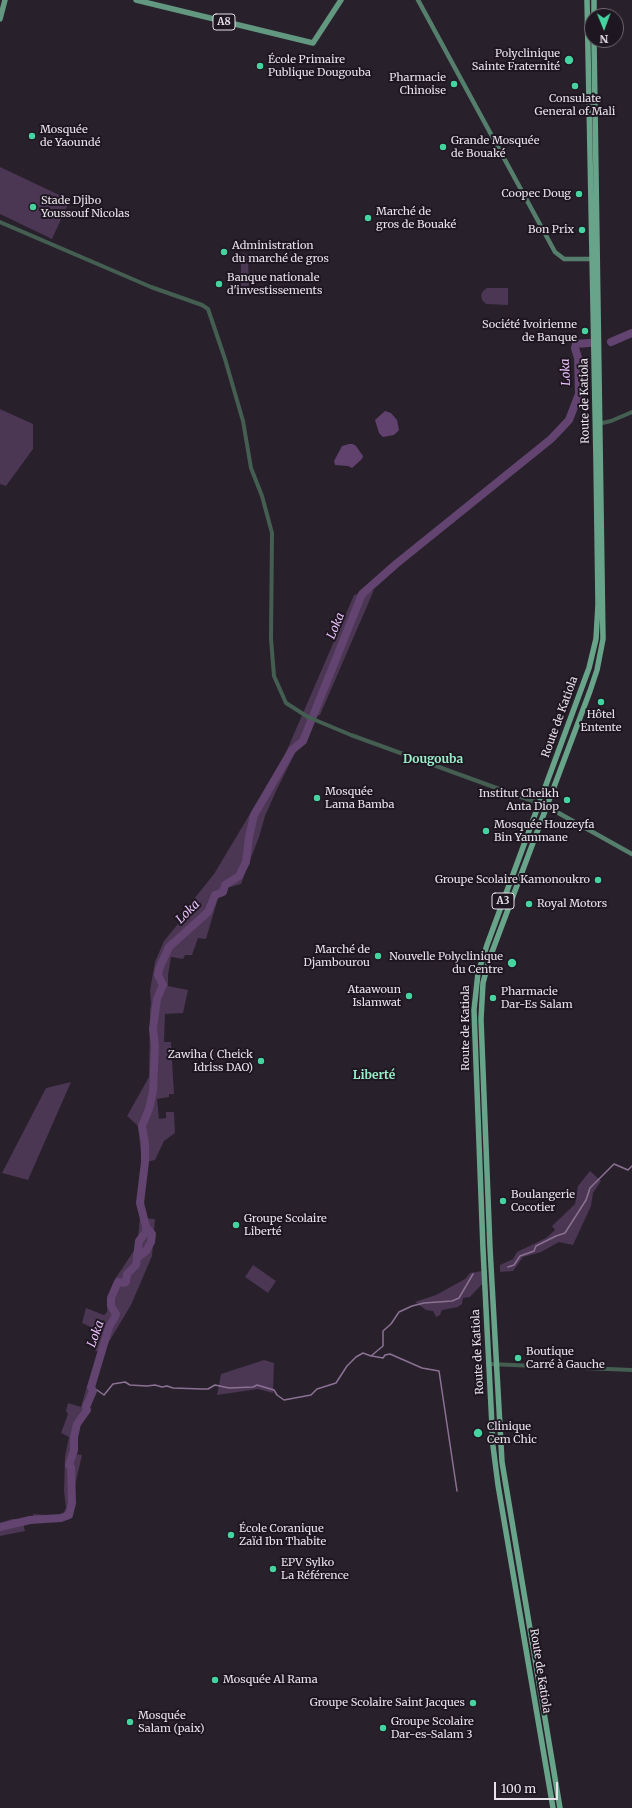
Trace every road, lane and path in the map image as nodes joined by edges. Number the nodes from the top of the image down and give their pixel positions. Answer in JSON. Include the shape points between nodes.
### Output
{"nodes":[{"id":1,"x":5,"y":0,"type":"edge"},
{"id":2,"x":136,"y":0,"type":"edge"},
{"id":3,"x":341,"y":0,"type":"edge"},
{"id":4,"x":418,"y":0,"type":"edge"},
{"id":5,"x":587,"y":0,"type":"edge"},
{"id":6,"x":0,"y":19,"type":"edge"},
{"id":7,"x":594,"y":48,"type":"edge"},
{"id":8,"x":0,"y":222,"type":"edge"},
{"id":9,"x":596,"y":259,"type":"junction"},
{"id":10,"x":632,"y":412,"type":"edge"},
{"id":11,"x":598,"y":424,"type":"junction"},
{"id":12,"x":540,"y":804,"type":"junction"},
{"id":13,"x":546,"y":806,"type":"junction"},
{"id":14,"x":632,"y":854,"type":"edge"},
{"id":15,"x":489,"y":1364,"type":"junction"},
{"id":16,"x":497,"y":1364,"type":"junction"},
{"id":17,"x":632,"y":1370,"type":"edge"},
{"id":18,"x":553,"y":1808,"type":"edge"},
{"id":19,"x":560,"y":1808,"type":"edge"}],
"edges":[{"from":1,"to":6,"type":"main road"},
{"from":2,"to":3,"type":"main road","number":"A8","via":[[313,43]]},
{"from":4,"to":9,"type":"main road","via":[[555,252],[564,259]]},
{"from":5,"to":9,"type":"highway","name":"Route de Katiola","number":"A3"},
{"from":7,"to":9,"type":"highway","name":"Route de Katiola","number":"A3"},
{"from":8,"to":12,"type":"street","via":[[208,309],[243,421],[251,468],[272,533],[271,639],[274,676],[286,703],[316,721],[351,735]]},
{"from":9,"to":11,"type":"highway","name":"Route de Katiola","number":"A3"},
{"from":10,"to":11,"type":"street"},
{"from":11,"to":12,"type":"highway","name":"Route de Katiola","number":"A3","via":[[596,639],[589,668]]},
{"from":11,"to":13,"type":"highway","name":"Route de Katiola","number":"A3","via":[[603,639],[590,691]]},
{"from":12,"to":13,"type":"street"},
{"from":12,"to":15,"type":"highway","name":"Route de Katiola","number":"A3","via":[[486,945],[478,973],[475,997],[476,1084]]},
{"from":13,"to":14,"type":"main road"},
{"from":13,"to":16,"type":"highway","name":"Route de Katiola","number":"A3","via":[[489,960],[482,999]]},
{"from":15,"to":16,"type":"street"},
{"from":15,"to":18,"type":"highway","name":"Route de Katiola","number":"A3","via":[[493,1446],[498,1485]]},
{"from":16,"to":17,"type":"street"},
{"from":16,"to":19,"type":"highway","name":"Route de Katiola","number":"A3","via":[[502,1462]]}]}
